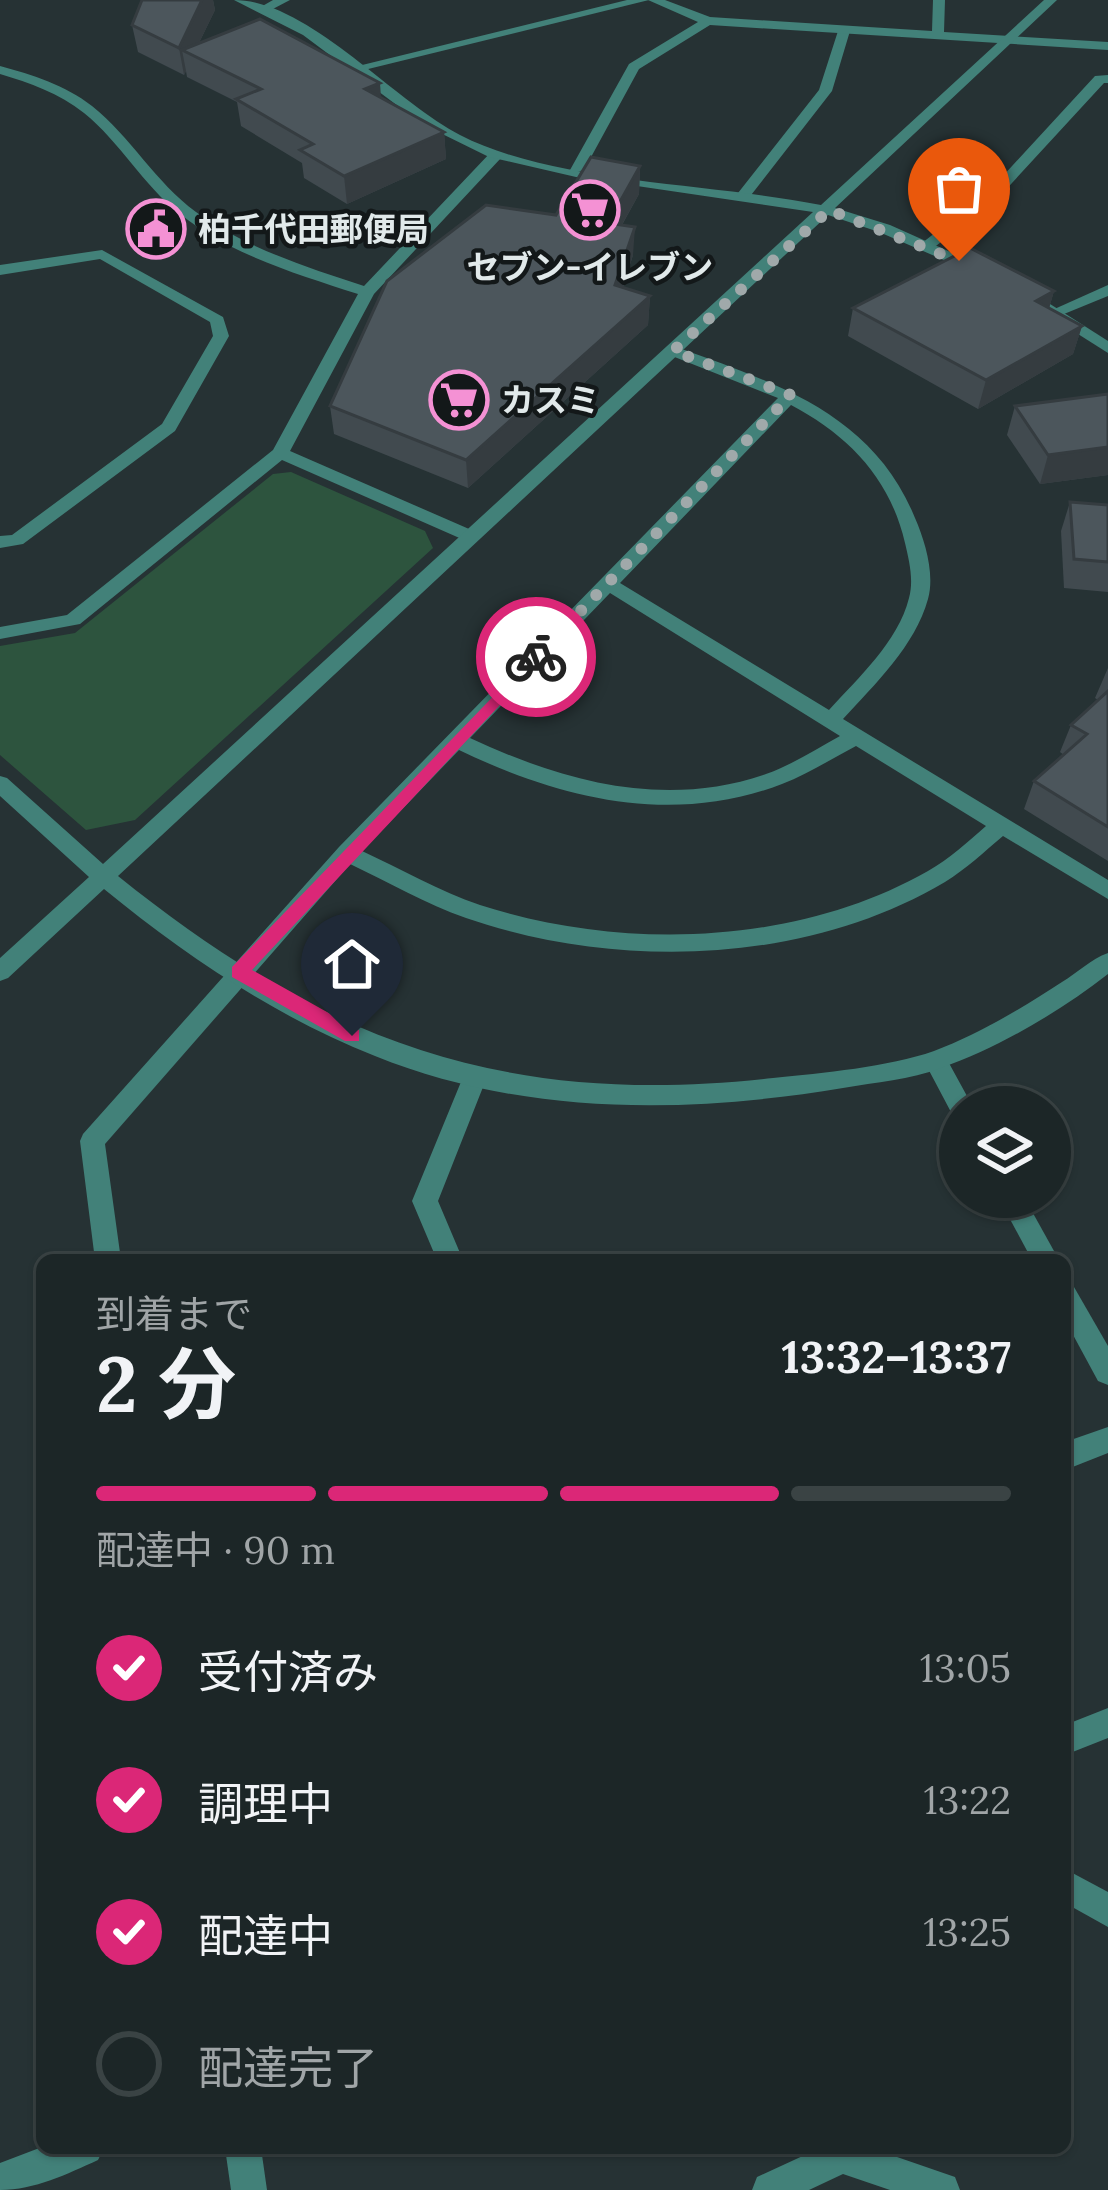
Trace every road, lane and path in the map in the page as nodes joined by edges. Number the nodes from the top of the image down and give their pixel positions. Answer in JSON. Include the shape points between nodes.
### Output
{"nodes":[{"id":1,"x":240,"y":0,"type":"edge"},
{"id":2,"x":284,"y":0,"type":"edge"},
{"id":3,"x":643,"y":0,"type":"edge"},
{"id":4,"x":654,"y":0,"type":"edge"},
{"id":5,"x":939,"y":0,"type":"edge"},
{"id":6,"x":1051,"y":0,"type":"edge"},
{"id":7,"x":266,"y":8,"type":"junction"},
{"id":8,"x":708,"y":21,"type":"junction"},
{"id":9,"x":844,"y":31,"type":"junction"},
{"id":10,"x":938,"y":36,"type":"junction"},
{"id":11,"x":1006,"y":40,"type":"junction"},
{"id":12,"x":1108,"y":46,"type":"edge"},
{"id":13,"x":360,"y":68,"type":"junction"},
{"id":14,"x":0,"y":70,"type":"edge"},
{"id":15,"x":1108,"y":80,"type":"edge"},
{"id":16,"x":496,"y":155,"type":"junction"},
{"id":17,"x":577,"y":170,"type":"junction"},
{"id":18,"x":743,"y":196,"type":"junction"},
{"id":19,"x":829,"y":210,"type":"junction"},
{"id":20,"x":927,"y":246,"type":"junction"},
{"id":21,"x":0,"y":270,"type":"edge"},
{"id":22,"x":992,"y":275,"type":"edge"},
{"id":23,"x":1008,"y":284,"type":"edge"},
{"id":24,"x":1108,"y":290,"type":"edge"},
{"id":25,"x":367,"y":292,"type":"junction"},
{"id":26,"x":1058,"y":311,"type":"junction"},
{"id":27,"x":1108,"y":348,"type":"edge"},
{"id":28,"x":673,"y":351,"type":"junction"},
{"id":29,"x":791,"y":395,"type":"junction"},
{"id":30,"x":280,"y":453,"type":"junction"},
{"id":31,"x":470,"y":536,"type":"junction"},
{"id":32,"x":0,"y":542,"type":"edge"},
{"id":33,"x":608,"y":584,"type":"junction"},
{"id":34,"x":0,"y":633,"type":"edge"},
{"id":35,"x":832,"y":719,"type":"junction"},
{"id":36,"x":857,"y":736,"type":"junction"},
{"id":37,"x":454,"y":740,"type":"junction"},
{"id":38,"x":0,"y":782,"type":"edge"},
{"id":39,"x":1001,"y":826,"type":"junction"},
{"id":40,"x":347,"y":853,"type":"junction"},
{"id":41,"x":104,"y":876,"type":"junction"},
{"id":42,"x":1108,"y":891,"type":"edge"},
{"id":43,"x":1108,"y":962,"type":"edge"},
{"id":44,"x":0,"y":972,"type":"edge"},
{"id":45,"x":239,"y":972,"type":"junction"},
{"id":46,"x":936,"y":1060,"type":"junction"},
{"id":47,"x":475,"y":1077,"type":"junction"},
{"id":48,"x":950,"y":1086,"type":"edge"},
{"id":49,"x":1023,"y":1218,"type":"edge"},
{"id":50,"x":108,"y":1254,"type":"edge"},
{"id":51,"x":447,"y":1254,"type":"edge"},
{"id":52,"x":1043,"y":1254,"type":"edge"},
{"id":53,"x":1071,"y":1306,"type":"edge"},
{"id":54,"x":1108,"y":1372,"type":"edge"},
{"id":55,"x":1108,"y":1440,"type":"edge"},
{"id":56,"x":1071,"y":1454,"type":"edge"},
{"id":57,"x":1108,"y":1723,"type":"edge"},
{"id":58,"x":1071,"y":1738,"type":"edge"},
{"id":59,"x":1071,"y":1889,"type":"edge"},
{"id":60,"x":1108,"y":1911,"type":"edge"},
{"id":61,"x":70,"y":2154,"type":"edge"},
{"id":62,"x":244,"y":2154,"type":"edge"},
{"id":63,"x":0,"y":2181,"type":"edge"},
{"id":64,"x":249,"y":2190,"type":"edge"},
{"id":65,"x":770,"y":2190,"type":"edge"},
{"id":66,"x":942,"y":2190,"type":"edge"}],
"edges":[{"from":1,"to":7,"type":"street"},
{"from":2,"to":7,"type":"street"},
{"from":3,"to":13,"type":"street"},
{"from":4,"to":8,"type":"street"},
{"from":5,"to":10,"type":"street"},
{"from":6,"to":11,"type":"street"},
{"from":7,"to":13,"type":"street"},
{"from":8,"to":9,"type":"street"},
{"from":8,"to":17,"type":"street","via":[[634,67]]},
{"from":9,"to":10,"type":"street"},
{"from":9,"to":18,"type":"street","via":[[825,91]]},
{"from":10,"to":11,"type":"street"},
{"from":11,"to":12,"type":"street"},
{"from":11,"to":19,"type":"street"},
{"from":13,"to":16,"type":"street","via":[[422,122]]},
{"from":14,"to":25,"type":"street","via":[[85,103],[156,185],[232,240]]},
{"from":15,"to":20,"type":"street","via":[[1100,79],[994,193]]},
{"from":16,"to":17,"type":"street"},
{"from":16,"to":25,"type":"street"},
{"from":17,"to":18,"type":"street"},
{"from":18,"to":19,"type":"street"},
{"from":19,"to":20,"type":"street"},
{"from":19,"to":28,"type":"street"},
{"from":20,"to":22,"type":"street"},
{"from":21,"to":32,"type":"street","via":[[102,254],[217,320],[221,336],[169,427],[17,540]]},
{"from":23,"to":26,"type":"street"},
{"from":24,"to":26,"type":"street"},
{"from":25,"to":30,"type":"street"},
{"from":26,"to":27,"type":"street"},
{"from":28,"to":29,"type":"street"},
{"from":28,"to":31,"type":"street"},
{"from":29,"to":33,"type":"street"},
{"from":29,"to":35,"type":"street","via":[[840,426],[893,480],[917,554],[920,597],[905,629]]},
{"from":30,"to":31,"type":"street"},
{"from":30,"to":34,"type":"street","via":[[73,620]]},
{"from":31,"to":41,"type":"street"},
{"from":33,"to":35,"type":"street"},
{"from":33,"to":37,"type":"street"},
{"from":35,"to":36,"type":"street"},
{"from":36,"to":37,"type":"street","via":[[771,781],[723,793],[627,798],[529,777]]},
{"from":36,"to":39,"type":"street"},
{"from":37,"to":40,"type":"street"},
{"from":38,"to":41,"type":"street"},
{"from":39,"to":40,"type":"street","via":[[935,877],[861,910],[706,942],[629,941],[515,922]]},
{"from":39,"to":42,"type":"street"},
{"from":40,"to":45,"type":"street"},
{"from":41,"to":44,"type":"street"},
{"from":41,"to":45,"type":"street"},
{"from":43,"to":46,"type":"street","via":[[1081,985]]},
{"from":45,"to":47,"type":"street","via":[[386,1051]]},
{"from":45,"to":50,"type":"street","via":[[92,1141]]},
{"from":46,"to":47,"type":"street","via":[[783,1090],[680,1096],[594,1096]]},
{"from":46,"to":48,"type":"street"},
{"from":47,"to":51,"type":"street","via":[[425,1201]]},
{"from":49,"to":52,"type":"street"},
{"from":53,"to":54,"type":"street"},
{"from":55,"to":56,"type":"street"},
{"from":57,"to":58,"type":"street"},
{"from":59,"to":60,"type":"street"},
{"from":61,"to":63,"type":"street"},
{"from":62,"to":64,"type":"street"},
{"from":65,"to":66,"type":"street","via":[[842,2156]]}]}
